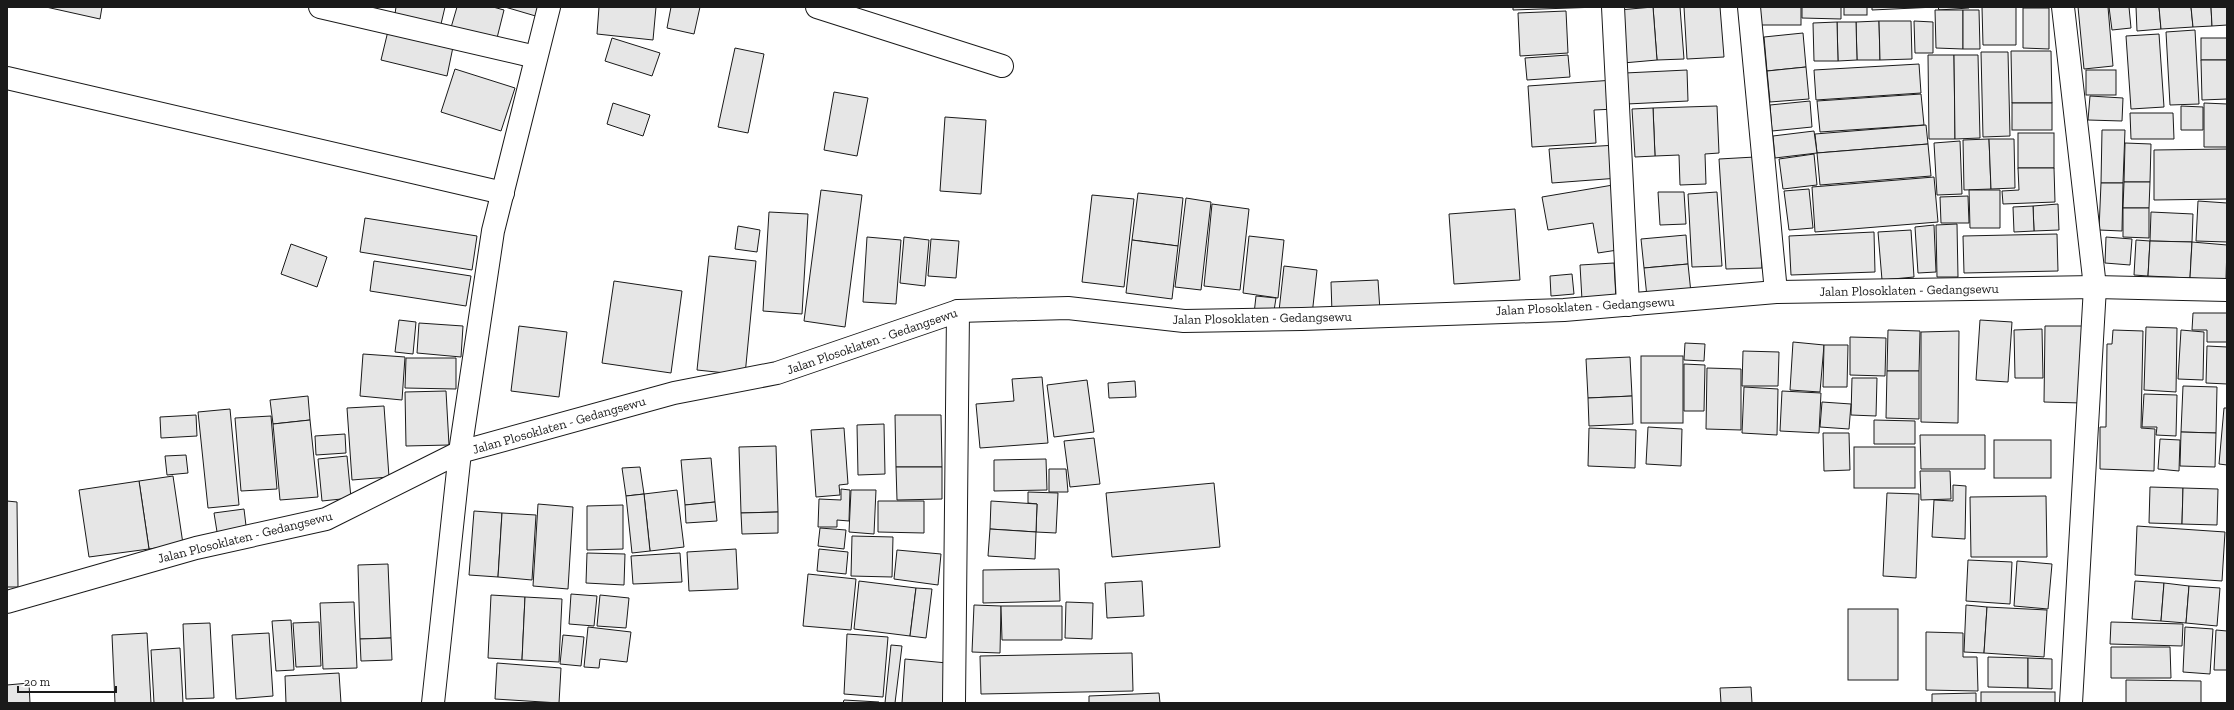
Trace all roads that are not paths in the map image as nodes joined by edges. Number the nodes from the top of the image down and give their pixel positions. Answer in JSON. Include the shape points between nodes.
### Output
{"nodes":[{"id":1,"x":320,"y":7,"type":"edge"},
{"id":2,"x":549,"y":7,"type":"edge"},
{"id":3,"x":817,"y":7,"type":"edge"},
{"id":4,"x":1612,"y":7,"type":"edge"},
{"id":5,"x":1750,"y":7,"type":"edge"},
{"id":6,"x":2063,"y":7,"type":"edge"},
{"id":7,"x":536,"y":57,"type":"junction"},
{"id":8,"x":1002,"y":66,"type":"dead end"},
{"id":9,"x":7,"y":78,"type":"edge"},
{"id":10,"x":502,"y":193,"type":"junction"},
{"id":11,"x":2095,"y":287,"type":"junction"},
{"id":12,"x":2227,"y":290,"type":"edge"},
{"id":13,"x":1776,"y":292,"type":"junction"},
{"id":14,"x":1628,"y":305,"type":"junction"},
{"id":15,"x":958,"y":310,"type":"junction"},
{"id":16,"x":460,"y":452,"type":"junction"},
{"id":17,"x":7,"y":602,"type":"edge"},
{"id":18,"x":433,"y":703,"type":"edge"},
{"id":19,"x":954,"y":703,"type":"edge"},
{"id":20,"x":2071,"y":703,"type":"edge"}],
"edges":[{"from":1,"to":7,"type":"street"},
{"from":2,"to":7,"type":"street"},
{"from":3,"to":8,"type":"street"},
{"from":4,"to":14,"type":"street"},
{"from":5,"to":13,"type":"street"},
{"from":6,"to":11,"type":"street"},
{"from":7,"to":10,"type":"street"},
{"from":9,"to":10,"type":"street"},
{"from":10,"to":16,"type":"street","via":[[493,231]]},
{"from":11,"to":12,"type":"street","name":"Jalan Plosoklaten - Gedangsewu"},
{"from":11,"to":13,"type":"street","name":"Jalan Plosoklaten - Gedangsewu"},
{"from":11,"to":20,"type":"street"},
{"from":13,"to":14,"type":"street","name":"Jalan Plosoklaten - Gedangsewu"},
{"from":14,"to":15,"type":"street","name":"Jalan Plosoklaten - Gedangsewu","via":[[1564,310],[1184,321],[1068,308]]},
{"from":15,"to":16,"type":"street","name":"Jalan Plosoklaten - Gedangsewu","via":[[776,373],[674,393]]},
{"from":15,"to":19,"type":"street"},
{"from":16,"to":17,"type":"street","name":"Jalan Plosoklaten - Gedangsewu","via":[[326,519],[196,548]]},
{"from":16,"to":18,"type":"street"}]}
